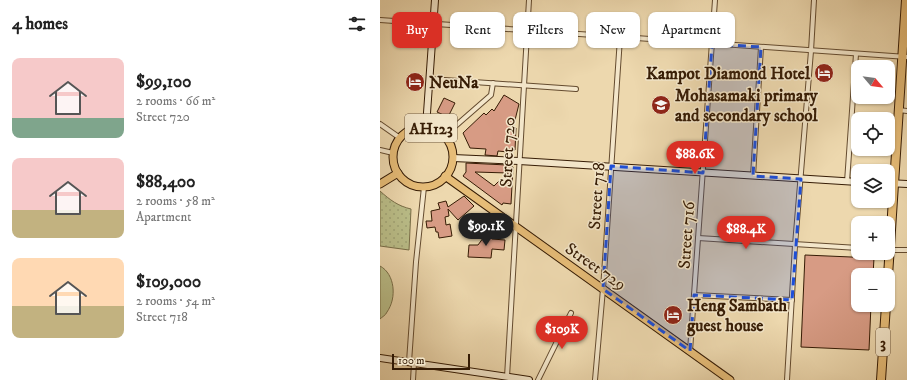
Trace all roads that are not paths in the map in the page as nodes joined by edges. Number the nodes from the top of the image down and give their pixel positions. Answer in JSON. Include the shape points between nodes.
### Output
{"nodes":[{"id":1,"x":435,"y":0,"type":"edge"},
{"id":2,"x":528,"y":0,"type":"edge"},
{"id":3,"x":715,"y":0,"type":"edge"},
{"id":4,"x":814,"y":0,"type":"edge"},
{"id":5,"x":906,"y":0,"type":"edge"},
{"id":6,"x":434,"y":12,"type":"edge"},
{"id":7,"x":528,"y":12,"type":"edge"},
{"id":8,"x":714,"y":12,"type":"edge"},
{"id":9,"x":380,"y":20,"type":"edge"},
{"id":10,"x":392,"y":21,"type":"edge"},
{"id":11,"x":442,"y":25,"type":"edge"},
{"id":12,"x":513,"y":29,"type":"edge"},
{"id":13,"x":735,"y":45,"type":"edge"},
{"id":14,"x":761,"y":47,"type":"junction"},
{"id":15,"x":432,"y":48,"type":"edge"},
{"id":16,"x":526,"y":48,"type":"edge"},
{"id":17,"x":619,"y":48,"type":"edge"},
{"id":18,"x":712,"y":48,"type":"edge"},
{"id":19,"x":812,"y":51,"type":"junction"},
{"id":20,"x":856,"y":54,"type":"junction"},
{"id":21,"x":905,"y":57,"type":"edge"},
{"id":22,"x":430,"y":79,"type":"junction"},
{"id":23,"x":493,"y":83,"type":"junction"},
{"id":24,"x":523,"y":86,"type":"junction"},
{"id":25,"x":576,"y":89,"type":"dead end"},
{"id":26,"x":903,"y":111,"type":"edge"},
{"id":27,"x":380,"y":124,"type":"edge"},
{"id":28,"x":426,"y":127,"type":"junction"},
{"id":29,"x":444,"y":136,"type":"junction"},
{"id":30,"x":400,"y":138,"type":"junction"},
{"id":31,"x":380,"y":150,"type":"edge"},
{"id":32,"x":393,"y":153,"type":"junction"},
{"id":33,"x":453,"y":158,"type":"junction"},
{"id":34,"x":519,"y":161,"type":"junction"},
{"id":35,"x":894,"y":164,"type":"edge"},
{"id":36,"x":611,"y":166,"type":"junction"},
{"id":37,"x":398,"y":173,"type":"junction"},
{"id":38,"x":703,"y":173,"type":"junction"},
{"id":39,"x":446,"y":176,"type":"junction"},
{"id":40,"x":753,"y":176,"type":"junction"},
{"id":41,"x":801,"y":179,"type":"junction"},
{"id":42,"x":847,"y":182,"type":"junction"},
{"id":43,"x":851,"y":182,"type":"edge"},
{"id":44,"x":895,"y":183,"type":"edge"},
{"id":45,"x":380,"y":184,"type":"edge"},
{"id":46,"x":907,"y":184,"type":"edge"},
{"id":47,"x":424,"y":187,"type":"junction"},
{"id":48,"x":516,"y":227,"type":"junction"},
{"id":49,"x":698,"y":238,"type":"junction"},
{"id":50,"x":795,"y":245,"type":"junction"},
{"id":51,"x":851,"y":248,"type":"edge"},
{"id":52,"x":895,"y":250,"type":"edge"},
{"id":53,"x":907,"y":250,"type":"edge"},
{"id":54,"x":603,"y":289,"type":"junction"},
{"id":55,"x":694,"y":295,"type":"junction"},
{"id":56,"x":792,"y":300,"type":"junction"},
{"id":57,"x":886,"y":312,"type":"edge"},
{"id":58,"x":571,"y":313,"type":"dead end"},
{"id":59,"x":690,"y":351,"type":"junction"},
{"id":60,"x":380,"y":358,"type":"edge"},
{"id":61,"x":411,"y":362,"type":"junction"},
{"id":62,"x":507,"y":377,"type":"junction"},
{"id":63,"x":413,"y":380,"type":"edge"},
{"id":64,"x":529,"y":380,"type":"edge"},
{"id":65,"x":538,"y":380,"type":"edge"},
{"id":66,"x":595,"y":380,"type":"edge"},
{"id":67,"x":730,"y":380,"type":"edge"},
{"id":68,"x":788,"y":380,"type":"edge"},
{"id":69,"x":881,"y":380,"type":"edge"}],
"edges":[{"from":1,"to":6,"type":"street"},
{"from":2,"to":7,"type":"street","name":"Street 720"},
{"from":3,"to":8,"type":"street","name":"Street 716"},
{"from":4,"to":19,"type":"street"},
{"from":5,"to":21,"type":"highway"},
{"from":9,"to":10,"type":"street"},
{"from":11,"to":12,"type":"street"},
{"from":13,"to":14,"type":"street"},
{"from":14,"to":19,"type":"street"},
{"from":14,"to":40,"type":"street"},
{"from":15,"to":22,"type":"street"},
{"from":16,"to":24,"type":"street","name":"Street 720"},
{"from":17,"to":36,"type":"street","name":"Street 718"},
{"from":18,"to":38,"type":"street","name":"Street 716"},
{"from":19,"to":20,"type":"street"},
{"from":19,"to":41,"type":"street"},
{"from":20,"to":21,"type":"street"},
{"from":20,"to":42,"type":"street"},
{"from":21,"to":26,"type":"highway"},
{"from":22,"to":23,"type":"street"},
{"from":22,"to":28,"type":"street"},
{"from":23,"to":24,"type":"street"},
{"from":23,"to":29,"type":"street","via":[[491,95]]},
{"from":24,"to":25,"type":"street"},
{"from":24,"to":34,"type":"street","name":"Street 720"},
{"from":26,"to":35,"type":"highway"},
{"from":27,"to":30,"type":"street"},
{"from":28,"to":29,"type":"main road","number":"AH123"},
{"from":28,"to":30,"type":"main road","number":"AH123","via":[[409,131]]},
{"from":29,"to":33,"type":"main road","number":"AH123"},
{"from":30,"to":32,"type":"main road","number":"AH123"},
{"from":31,"to":32,"type":"street"},
{"from":32,"to":37,"type":"main road","number":"AH123"},
{"from":33,"to":34,"type":"street"},
{"from":33,"to":39,"type":"main road","number":"AH123"},
{"from":34,"to":36,"type":"street"},
{"from":34,"to":48,"type":"street","name":"Street 720"},
{"from":36,"to":38,"type":"street"},
{"from":36,"to":54,"type":"street","name":"Street 718"},
{"from":37,"to":45,"type":"main road"},
{"from":37,"to":47,"type":"main road","via":[[408,183]]},
{"from":38,"to":40,"type":"street"},
{"from":38,"to":49,"type":"street","name":"Street 716"},
{"from":39,"to":47,"type":"main road","via":[[435,184]]},
{"from":39,"to":48,"type":"main road","name":"Street 729"},
{"from":40,"to":41,"type":"street"},
{"from":41,"to":42,"type":"street"},
{"from":41,"to":50,"type":"street"},
{"from":42,"to":43,"type":"street"},
{"from":44,"to":46,"type":"street"},
{"from":47,"to":61,"type":"street","via":[[416,259]]},
{"from":48,"to":54,"type":"main road","name":"Street 729"},
{"from":48,"to":62,"type":"street","name":"Street 720"},
{"from":49,"to":50,"type":"street"},
{"from":49,"to":55,"type":"street","name":"Street 716"},
{"from":50,"to":51,"type":"street"},
{"from":50,"to":56,"type":"street"},
{"from":52,"to":53,"type":"street"},
{"from":54,"to":59,"type":"main road","name":"Street 729"},
{"from":54,"to":66,"type":"street","name":"Street 718"},
{"from":55,"to":56,"type":"street"},
{"from":55,"to":59,"type":"street","name":"Street 716"},
{"from":56,"to":68,"type":"street"},
{"from":57,"to":69,"type":"highway","number":"3"},
{"from":58,"to":65,"type":"street"},
{"from":59,"to":67,"type":"main road","name":"Street 729"},
{"from":60,"to":61,"type":"street"},
{"from":61,"to":62,"type":"street"},
{"from":61,"to":63,"type":"street"},
{"from":62,"to":64,"type":"street"}]}
